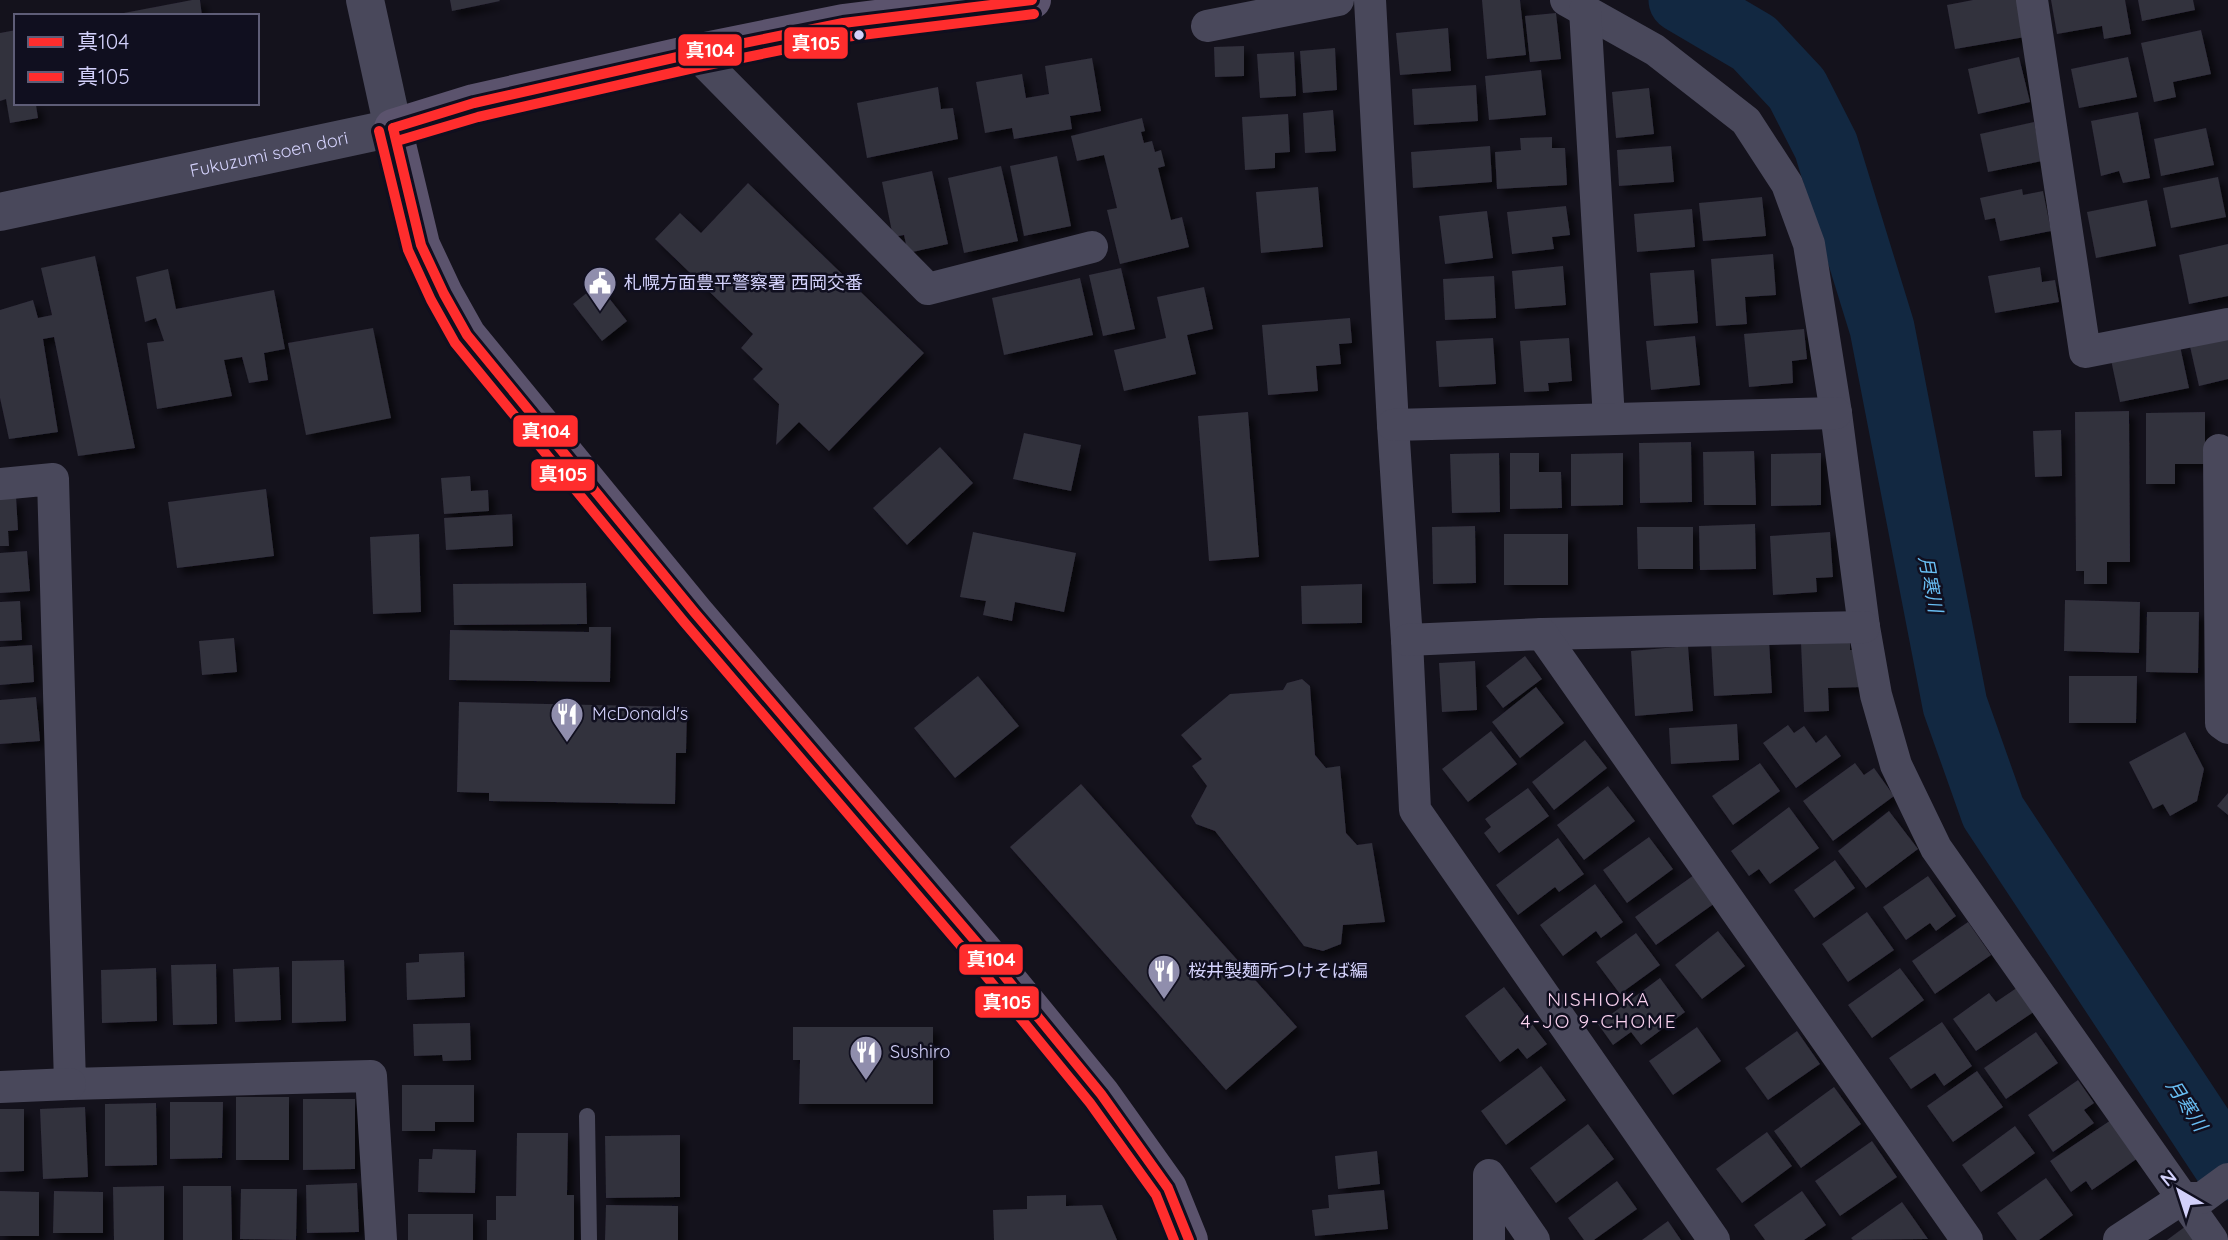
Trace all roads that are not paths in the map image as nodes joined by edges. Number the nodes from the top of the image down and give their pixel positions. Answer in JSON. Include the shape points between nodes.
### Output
{"nodes":[{"id":1,"x":365,"y":0,"type":"edge"},
{"id":2,"x":1032,"y":0,"type":"edge"},
{"id":3,"x":1338,"y":0,"type":"edge"},
{"id":4,"x":1370,"y":0,"type":"edge"},
{"id":5,"x":2032,"y":0,"type":"edge"},
{"id":6,"x":1576,"y":5,"type":"edge"},
{"id":7,"x":843,"y":11,"type":"edge"},
{"id":8,"x":1207,"y":26,"type":"dead end"},
{"id":9,"x":695,"y":53,"type":"junction"},
{"id":10,"x":393,"y":128,"type":"junction"},
{"id":11,"x":0,"y":212,"type":"edge"},
{"id":12,"x":1092,"y":247,"type":"dead end"},
{"id":13,"x":2228,"y":324,"type":"edge"},
{"id":14,"x":1836,"y":412,"type":"junction"},
{"id":15,"x":1609,"y":419,"type":"junction"},
{"id":16,"x":1393,"y":425,"type":"junction"},
{"id":17,"x":2219,"y":450,"type":"dead end"},
{"id":18,"x":0,"y":484,"type":"edge"},
{"id":19,"x":2224,"y":531,"type":"edge"},
{"id":20,"x":1864,"y":627,"type":"junction"},
{"id":21,"x":1542,"y":634,"type":"junction"},
{"id":22,"x":1407,"y":640,"type":"junction"},
{"id":23,"x":2228,"y":728,"type":"edge"},
{"id":24,"x":70,"y":1084,"type":"junction"},
{"id":25,"x":0,"y":1087,"type":"edge"},
{"id":26,"x":587,"y":1116,"type":"dead end"},
{"id":27,"x":2228,"y":1179,"type":"edge"},
{"id":28,"x":2193,"y":1198,"type":"junction"},
{"id":29,"x":381,"y":1240,"type":"edge"},
{"id":30,"x":589,"y":1240,"type":"edge"},
{"id":31,"x":1189,"y":1240,"type":"edge"},
{"id":32,"x":1489,"y":1240,"type":"edge"},
{"id":33,"x":1534,"y":1240,"type":"edge"},
{"id":34,"x":1714,"y":1240,"type":"edge"},
{"id":35,"x":1967,"y":1240,"type":"edge"},
{"id":36,"x":2119,"y":1240,"type":"edge"},
{"id":37,"x":2212,"y":1240,"type":"edge"}],
"edges":[{"from":1,"to":10,"type":"street"},
{"from":2,"to":7,"type":"main road","name":"Fukuzumi soen dori"},
{"from":3,"to":8,"type":"street"},
{"from":4,"to":16,"type":"street"},
{"from":5,"to":13,"type":"street","via":[[2085,352]]},
{"from":6,"to":14,"type":"street","via":[[1655,50],[1746,121],[1787,184],[1809,244]]},
{"from":6,"to":15,"type":"street"},
{"from":7,"to":9,"type":"main road","name":"Fukuzumi soen dori"},
{"from":9,"to":10,"type":"main road","name":"Fukuzumi soen dori","via":[[474,103]]},
{"from":9,"to":12,"type":"street","via":[[928,289]]},
{"from":10,"to":11,"type":"street","name":"Fukuzumi soen dori"},
{"from":10,"to":31,"type":"main road","via":[[421,245],[467,335],[1101,1094],[1168,1188]]},
{"from":14,"to":15,"type":"street"},
{"from":14,"to":20,"type":"street"},
{"from":15,"to":16,"type":"street"},
{"from":16,"to":22,"type":"street"},
{"from":17,"to":19,"type":"street"},
{"from":18,"to":24,"type":"street","via":[[53,480]]},
{"from":19,"to":23,"type":"street","via":[[2221,723]]},
{"from":20,"to":21,"type":"street"},
{"from":20,"to":28,"type":"street","via":[[1876,695],[1896,765],[1936,848]]},
{"from":21,"to":22,"type":"street"},
{"from":21,"to":35,"type":"street"},
{"from":22,"to":34,"type":"street","via":[[1415,810]]},
{"from":24,"to":25,"type":"street"},
{"from":24,"to":29,"type":"street","via":[[371,1076]]},
{"from":26,"to":30,"type":"lane"},
{"from":27,"to":28,"type":"street"},
{"from":28,"to":36,"type":"street"},
{"from":28,"to":37,"type":"street"},
{"from":32,"to":33,"type":"street","via":[[1489,1175]]}]}
